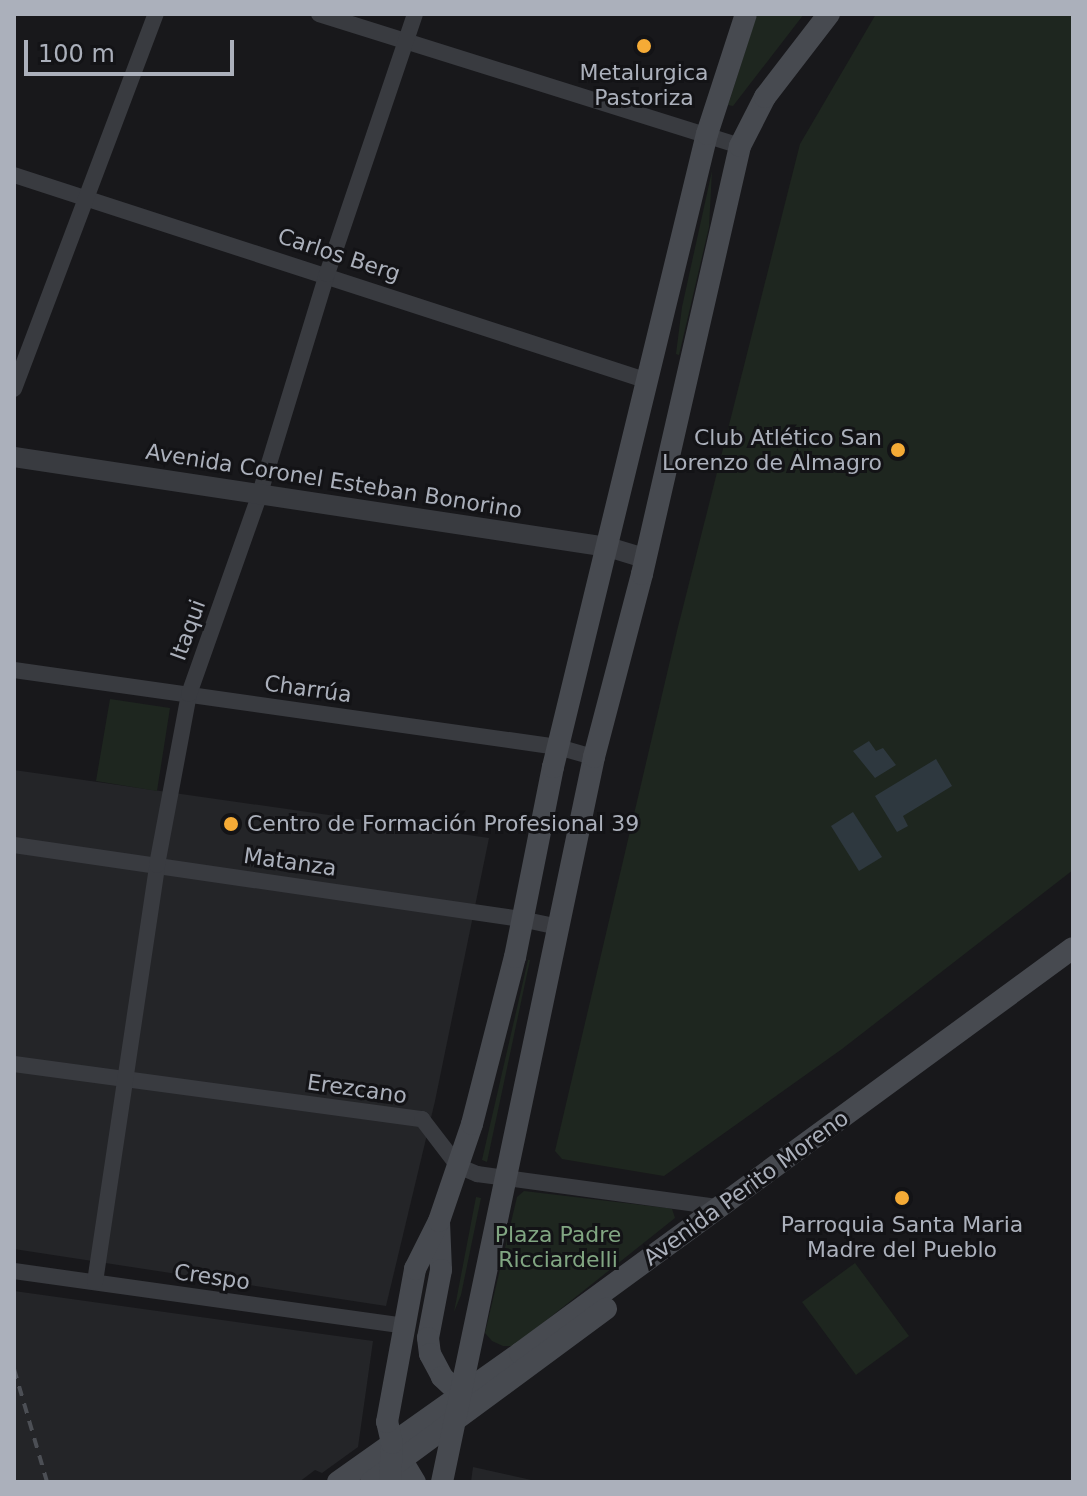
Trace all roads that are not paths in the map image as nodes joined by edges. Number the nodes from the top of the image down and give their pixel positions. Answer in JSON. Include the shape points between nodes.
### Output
{"nodes":[{"id":1,"x":156,"y":14,"type":"edge"},
{"id":2,"x":319,"y":14,"type":"edge"},
{"id":3,"x":415,"y":14,"type":"edge"},
{"id":4,"x":746,"y":14,"type":"edge"},
{"id":5,"x":829,"y":14,"type":"edge"},
{"id":6,"x":406,"y":42,"type":"junction"},
{"id":7,"x":707,"y":134,"type":"junction"},
{"id":8,"x":740,"y":146,"type":"junction"},
{"id":9,"x":14,"y":175,"type":"edge"},
{"id":10,"x":85,"y":198,"type":"junction"},
{"id":11,"x":327,"y":274,"type":"junction"},
{"id":12,"x":648,"y":381,"type":"junction"},
{"id":13,"x":14,"y":389,"type":"edge"},
{"id":14,"x":14,"y":457,"type":"edge"},
{"id":15,"x":260,"y":493,"type":"junction"},
{"id":16,"x":608,"y":547,"type":"junction"},
{"id":17,"x":645,"y":558,"type":"junction"},
{"id":18,"x":14,"y":670,"type":"edge"},
{"id":19,"x":189,"y":694,"type":"junction"},
{"id":20,"x":558,"y":747,"type":"junction"},
{"id":21,"x":594,"y":757,"type":"junction"},
{"id":22,"x":14,"y":845,"type":"edge"},
{"id":23,"x":157,"y":865,"type":"junction"},
{"id":24,"x":521,"y":919,"type":"junction"},
{"id":25,"x":559,"y":927,"type":"junction"},
{"id":26,"x":1073,"y":948,"type":"edge"},
{"id":27,"x":1073,"y":963,"type":"edge"},
{"id":28,"x":14,"y":1064,"type":"edge"},
{"id":29,"x":124,"y":1080,"type":"junction"},
{"id":30,"x":458,"y":1166,"type":"junction"},
{"id":31,"x":504,"y":1179,"type":"junction"},
{"id":32,"x":719,"y":1207,"type":"junction"},
{"id":33,"x":439,"y":1221,"type":"junction"},
{"id":34,"x":14,"y":1271,"type":"edge"},
{"id":35,"x":95,"y":1282,"type":"junction"},
{"id":36,"x":403,"y":1326,"type":"junction"},
{"id":37,"x":467,"y":1402,"type":"junction"},
{"id":38,"x":454,"y":1420,"type":"junction"},
{"id":39,"x":393,"y":1463,"type":"edge"},
{"id":40,"x":338,"y":1482,"type":"edge"},
{"id":41,"x":371,"y":1482,"type":"edge"},
{"id":42,"x":415,"y":1482,"type":"edge"},
{"id":43,"x":442,"y":1482,"type":"edge"}],
"edges":[{"from":1,"to":10,"type":"street"},
{"from":2,"to":6,"type":"street"},
{"from":3,"to":6,"type":"street","name":"Itaqui"},
{"from":4,"to":7,"type":"main road"},
{"from":5,"to":8,"type":"main road","via":[[765,97]]},
{"from":6,"to":7,"type":"street"},
{"from":6,"to":11,"type":"street","name":"Itaqui"},
{"from":7,"to":8,"type":"street"},
{"from":7,"to":12,"type":"main road"},
{"from":8,"to":17,"type":"main road"},
{"from":9,"to":10,"type":"street","name":"Carlos Berg"},
{"from":10,"to":11,"type":"street","name":"Carlos Berg"},
{"from":10,"to":13,"type":"street"},
{"from":11,"to":12,"type":"street","name":"Carlos Berg"},
{"from":11,"to":15,"type":"street","name":"Itaqui"},
{"from":12,"to":16,"type":"main road"},
{"from":14,"to":15,"type":"street","name":"Avenida Coronel Esteban Bonorino"},
{"from":15,"to":16,"type":"street","name":"Avenida Coronel Esteban Bonorino"},
{"from":15,"to":19,"type":"street","name":"Itaqui"},
{"from":16,"to":17,"type":"street","name":"Avenida Coronel Esteban Bonorino"},
{"from":16,"to":20,"type":"main road"},
{"from":17,"to":21,"type":"main road"},
{"from":18,"to":19,"type":"street","name":"Charrúa"},
{"from":19,"to":20,"type":"street","name":"Charrúa"},
{"from":19,"to":23,"type":"street","name":"Itaqui"},
{"from":20,"to":21,"type":"street","name":"Charrúa"},
{"from":20,"to":24,"type":"main road"},
{"from":21,"to":25,"type":"main road"},
{"from":22,"to":23,"type":"street","name":"Matanza"},
{"from":23,"to":24,"type":"street","name":"Matanza"},
{"from":23,"to":29,"type":"street","name":"Itaqui"},
{"from":24,"to":25,"type":"street","name":"Matanza"},
{"from":24,"to":30,"type":"main road"},
{"from":25,"to":31,"type":"main road"},
{"from":26,"to":32,"type":"main road","name":"Avenida Perito Moreno"},
{"from":27,"to":37,"type":"main road","name":"Avenida Perito Moreno"},
{"from":28,"to":29,"type":"street","name":"Erezcano"},
{"from":29,"to":30,"type":"street","name":"Erezcano","via":[[422,1119]]},
{"from":29,"to":35,"type":"street","name":"Itaqui"},
{"from":30,"to":31,"type":"street"},
{"from":30,"to":33,"type":"main road"},
{"from":31,"to":32,"type":"street"},
{"from":31,"to":37,"type":"main road"},
{"from":32,"to":37,"type":"main road","name":"Avenida Perito Moreno"},
{"from":33,"to":36,"type":"main road","via":[[415,1269]]},
{"from":33,"to":37,"type":"main road","via":[[441,1270],[428,1338],[430,1354],[442,1377]]},
{"from":34,"to":35,"type":"street","name":"Crespo"},
{"from":35,"to":36,"type":"street","name":"Crespo"},
{"from":36,"to":39,"type":"main road","via":[[387,1422]]},
{"from":37,"to":38,"type":"main road"},
{"from":37,"to":39,"type":"main road","name":"Avenida Perito Moreno"},
{"from":38,"to":39,"type":"main road","name":"Avenida Perito Moreno"},
{"from":38,"to":43,"type":"main road"},
{"from":39,"to":40,"type":"main road","name":"Avenida Perito Moreno"},
{"from":39,"to":41,"type":"main road","name":"Avenida Perito Moreno"},
{"from":39,"to":42,"type":"main road"}]}
